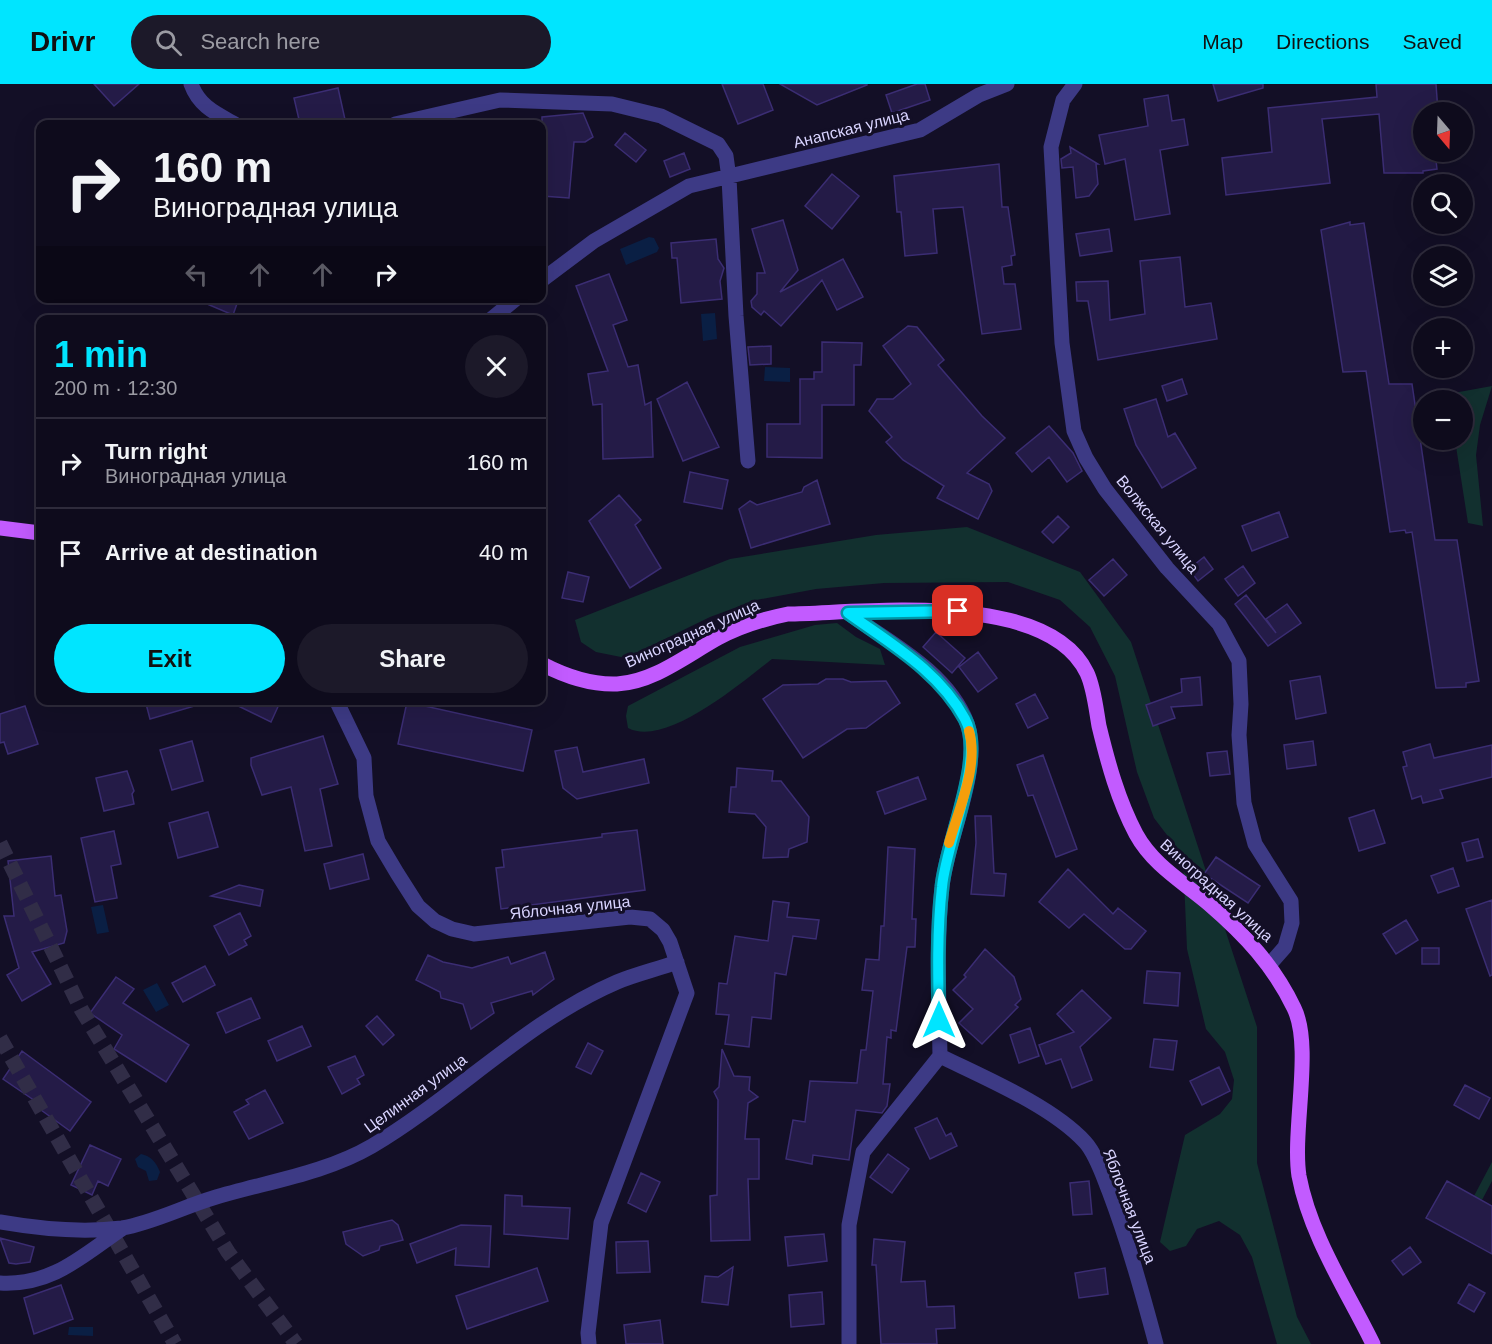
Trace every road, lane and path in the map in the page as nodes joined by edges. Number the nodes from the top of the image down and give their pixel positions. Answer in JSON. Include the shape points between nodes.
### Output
{"nodes":[{"id":1,"x":191,"y":84,"type":"edge"},
{"id":2,"x":1007,"y":84,"type":"edge"},
{"id":3,"x":1075,"y":84,"type":"edge"},
{"id":4,"x":227,"y":120,"type":"edge"},
{"id":5,"x":412,"y":120,"type":"edge"},
{"id":6,"x":729,"y":178,"type":"junction"},
{"id":7,"x":546,"y":277,"type":"edge"},
{"id":8,"x":511,"y":303,"type":"edge"},
{"id":9,"x":496,"y":315,"type":"edge"},
{"id":10,"x":748,"y":461,"type":"dead end"},
{"id":11,"x":0,"y":528,"type":"edge"},
{"id":12,"x":36,"y":532,"type":"edge"},
{"id":13,"x":848,"y":613,"type":"junction"},
{"id":14,"x":546,"y":666,"type":"edge"},
{"id":15,"x":338,"y":705,"type":"edge"},
{"id":16,"x":677,"y":962,"type":"junction"},
{"id":17,"x":1270,"y":964,"type":"junction"},
{"id":18,"x":940,"y":1056,"type":"junction"},
{"id":19,"x":0,"y":1222,"type":"edge"},
{"id":20,"x":123,"y":1228,"type":"junction"},
{"id":21,"x":0,"y":1283,"type":"edge"},
{"id":22,"x":590,"y":1344,"type":"edge"},
{"id":23,"x":849,"y":1344,"type":"edge"},
{"id":24,"x":1156,"y":1344,"type":"edge"},
{"id":25,"x":1373,"y":1344,"type":"edge"}],
"edges":[{"from":1,"to":4,"type":"street","via":[[206,108]]},
{"from":2,"to":6,"type":"street","name":"Анапская улица","via":[[979,95],[920,130]]},
{"from":3,"to":17,"type":"street","name":"Волжская улица","via":[[1063,100],[1051,147],[1062,343],[1074,431],[1106,489],[1167,568],[1219,624],[1239,661],[1244,803],[1255,844],[1291,901],[1292,923],[1285,947]]},
{"from":5,"to":6,"type":"street","via":[[500,100],[612,105],[661,116],[718,144],[726,156]]},
{"from":6,"to":7,"type":"street","name":"Анапская улица","via":[[689,186],[655,204],[594,241]]},
{"from":6,"to":10,"type":"street"},
{"from":8,"to":9,"type":"street"},
{"from":11,"to":12,"type":"main road"},
{"from":13,"to":14,"type":"main road","name":"Виноградная улица","via":[[788,614],[760,619],[642,679],[618,684],[584,682]]},
{"from":13,"to":17,"type":"main road","name":"Виноградная улица","via":[[958,611],[1040,629],[1076,655],[1088,675],[1108,763],[1147,852],[1241,933]]},
{"from":13,"to":18,"type":"street","via":[[945,688],[966,721],[972,743],[970,767],[946,853],[941,888]]},
{"from":15,"to":16,"type":"street","name":"Яблочная улица","via":[[364,758],[366,796],[378,841],[418,906],[435,921],[474,934],[630,917],[650,919],[670,942]]},
{"from":16,"to":20,"type":"street","name":"Целинная улица","via":[[618,981],[578,1003],[369,1148],[321,1168]]},
{"from":16,"to":22,"type":"street","name":"Яблочная улица","via":[[687,993],[601,1223]]},
{"from":17,"to":25,"type":"main road","name":"Виноградная улица","via":[[1296,1011],[1300,1027],[1298,1152],[1303,1193],[1311,1219]]},
{"from":18,"to":23,"type":"street","via":[[864,1152],[849,1225]]},
{"from":18,"to":24,"type":"street","name":"Яблочная улица","via":[[1056,1118],[1086,1143],[1129,1245]]},
{"from":19,"to":20,"type":"street","name":"Целинная улица","via":[[47,1230]]},
{"from":20,"to":21,"type":"street","name":"Целинная улица","via":[[56,1274],[18,1284]]}]}
